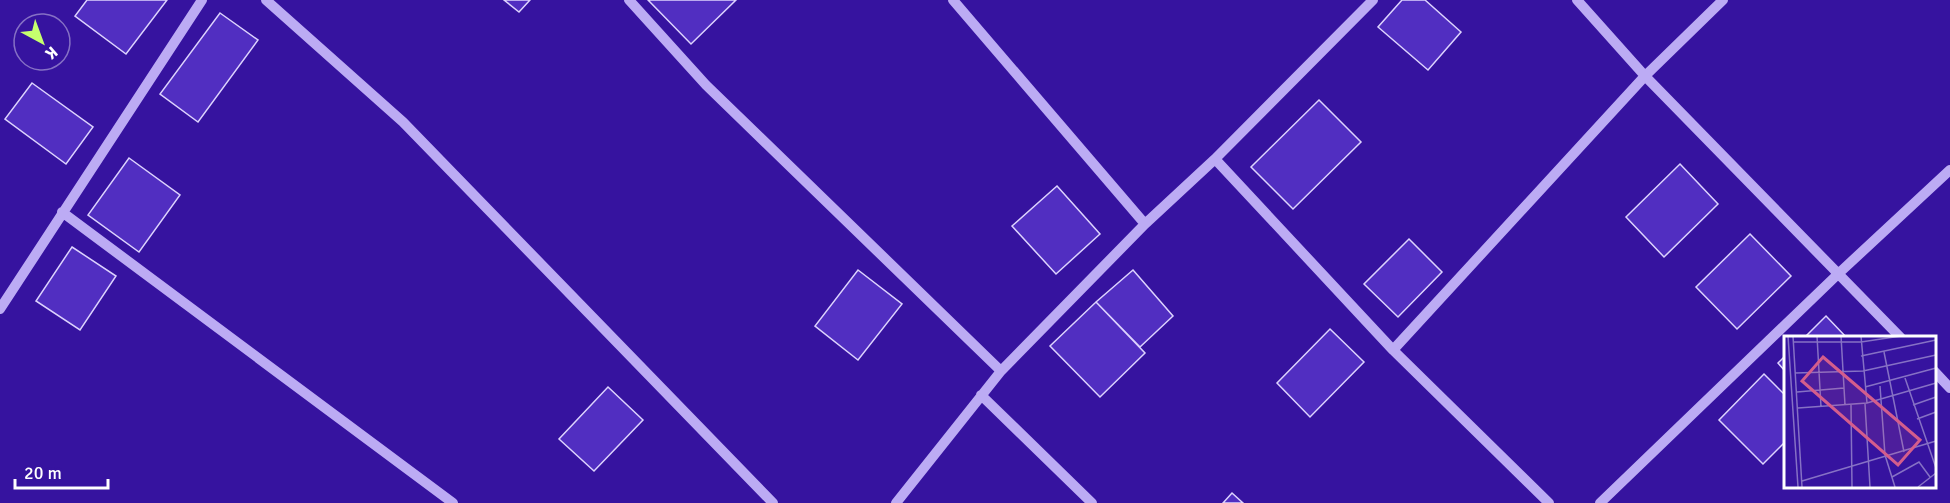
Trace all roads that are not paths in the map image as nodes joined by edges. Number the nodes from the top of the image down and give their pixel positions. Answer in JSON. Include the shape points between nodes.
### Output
{"nodes":[{"id":1,"x":201,"y":0,"type":"edge"},
{"id":2,"x":266,"y":0,"type":"edge"},
{"id":3,"x":629,"y":0,"type":"edge"},
{"id":4,"x":953,"y":0,"type":"edge"},
{"id":5,"x":1373,"y":0,"type":"edge"},
{"id":6,"x":1577,"y":0,"type":"edge"},
{"id":7,"x":1723,"y":0,"type":"edge"},
{"id":8,"x":1646,"y":76,"type":"junction"},
{"id":9,"x":1215,"y":159,"type":"junction"},
{"id":10,"x":1950,"y":170,"type":"edge"},
{"id":11,"x":62,"y":213,"type":"junction"},
{"id":12,"x":1146,"y":224,"type":"junction"},
{"id":13,"x":1838,"y":274,"type":"junction"},
{"id":14,"x":0,"y":309,"type":"edge"},
{"id":15,"x":1899,"y":336,"type":"edge"},
{"id":16,"x":1393,"y":350,"type":"junction"},
{"id":17,"x":1001,"y":371,"type":"junction"},
{"id":18,"x":1935,"y":372,"type":"edge"},
{"id":19,"x":1950,"y":388,"type":"edge"},
{"id":20,"x":981,"y":395,"type":"junction"},
{"id":21,"x":453,"y":503,"type":"edge"},
{"id":22,"x":773,"y":503,"type":"edge"},
{"id":23,"x":896,"y":503,"type":"edge"},
{"id":24,"x":1092,"y":503,"type":"edge"},
{"id":25,"x":1549,"y":503,"type":"edge"},
{"id":26,"x":1600,"y":503,"type":"edge"}],
"edges":[{"from":1,"to":11,"type":"street"},
{"from":2,"to":22,"type":"street","via":[[403,122]]},
{"from":3,"to":17,"type":"street","via":[[706,85]]},
{"from":4,"to":12,"type":"street"},
{"from":5,"to":9,"type":"street"},
{"from":6,"to":8,"type":"street"},
{"from":7,"to":8,"type":"street"},
{"from":8,"to":13,"type":"street"},
{"from":8,"to":16,"type":"street"},
{"from":9,"to":12,"type":"street"},
{"from":9,"to":16,"type":"street"},
{"from":10,"to":13,"type":"street"},
{"from":11,"to":14,"type":"street"},
{"from":11,"to":21,"type":"street"},
{"from":12,"to":17,"type":"street"},
{"from":13,"to":15,"type":"street"},
{"from":13,"to":26,"type":"street"},
{"from":16,"to":25,"type":"street"},
{"from":17,"to":20,"type":"street"},
{"from":18,"to":19,"type":"street"},
{"from":20,"to":23,"type":"street"},
{"from":20,"to":24,"type":"street"}]}
